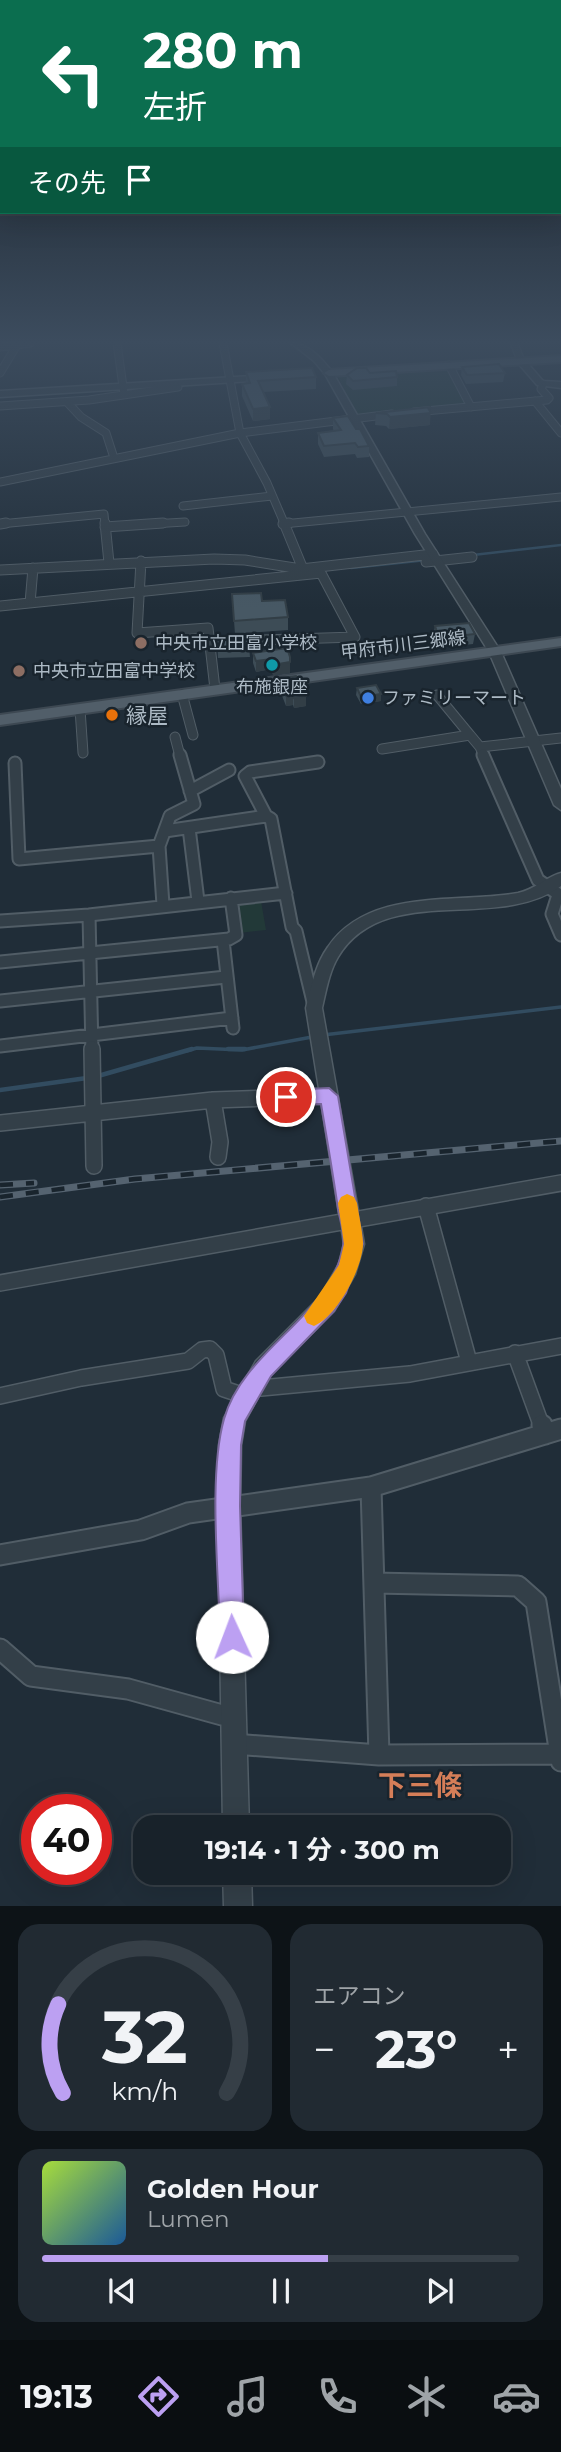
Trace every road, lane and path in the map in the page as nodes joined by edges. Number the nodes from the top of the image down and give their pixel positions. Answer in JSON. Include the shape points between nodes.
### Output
{"nodes":[{"id":1,"x":105,"y":432,"type":"edge"},
{"id":2,"x":248,"y":432,"type":"edge"},
{"id":3,"x":363,"y":432,"type":"edge"},
{"id":4,"x":240,"y":433,"type":"junction"},
{"id":5,"x":114,"y":458,"type":"junction"},
{"id":6,"x":0,"y":482,"type":"edge"},
{"id":7,"x":272,"y":496,"type":"junction"},
{"id":8,"x":561,"y":498,"type":"edge"},
{"id":9,"x":228,"y":501,"type":"junction"},
{"id":10,"x":183,"y":506,"type":"dead end"},
{"id":11,"x":408,"y":511,"type":"junction"},
{"id":12,"x":232,"y":513,"type":"dead end"},
{"id":13,"x":186,"y":522,"type":"dead end"},
{"id":14,"x":0,"y":524,"type":"edge"},
{"id":15,"x":283,"y":524,"type":"junction"},
{"id":16,"x":105,"y":527,"type":"junction"},
{"id":17,"x":472,"y":557,"type":"dead end"},
{"id":18,"x":435,"y":558,"type":"junction"},
{"id":19,"x":141,"y":561,"type":"junction"},
{"id":20,"x":108,"y":563,"type":"junction"},
{"id":21,"x":33,"y":568,"type":"junction"},
{"id":22,"x":0,"y":570,"type":"edge"},
{"id":23,"x":303,"y":572,"type":"junction"},
{"id":24,"x":321,"y":573,"type":"junction"},
{"id":25,"x":139,"y":590,"type":"junction"},
{"id":26,"x":29,"y":602,"type":"junction"},
{"id":27,"x":0,"y":606,"type":"edge"},
{"id":28,"x":210,"y":642,"type":"junction"},
{"id":29,"x":561,"y":642,"type":"edge"},
{"id":30,"x":495,"y":652,"type":"junction"},
{"id":31,"x":215,"y":690,"type":"junction"},
{"id":32,"x":182,"y":694,"type":"junction"},
{"id":33,"x":438,"y":695,"type":"dead end"},
{"id":34,"x":80,"y":709,"type":"junction"},
{"id":35,"x":0,"y":720,"type":"edge"},
{"id":36,"x":193,"y":735,"type":"dead end"},
{"id":37,"x":470,"y":736,"type":"junction"},
{"id":38,"x":175,"y":737,"type":"dead end"},
{"id":39,"x":561,"y":738,"type":"edge"},
{"id":40,"x":532,"y":741,"type":"junction"},
{"id":41,"x":480,"y":747,"type":"junction"},
{"id":42,"x":382,"y":749,"type":"dead end"},
{"id":43,"x":83,"y":753,"type":"dead end"},
{"id":44,"x":318,"y":762,"type":"dead end"},
{"id":45,"x":15,"y":763,"type":"dead end"},
{"id":46,"x":229,"y":770,"type":"dead end"},
{"id":47,"x":190,"y":791,"type":"junction"},
{"id":48,"x":561,"y":805,"type":"edge"},
{"id":49,"x":266,"y":816,"type":"junction"},
{"id":50,"x":189,"y":828,"type":"junction"},
{"id":51,"x":165,"y":831,"type":"junction"},
{"id":52,"x":159,"y":846,"type":"junction"},
{"id":53,"x":561,"y":878,"type":"edge"},
{"id":54,"x":286,"y":893,"type":"junction"},
{"id":55,"x":555,"y":893,"type":"edge"},
{"id":56,"x":231,"y":898,"type":"junction"},
{"id":57,"x":198,"y":901,"type":"junction"},
{"id":58,"x":163,"y":905,"type":"junction"},
{"id":59,"x":89,"y":915,"type":"junction"},
{"id":60,"x":0,"y":921,"type":"edge"},
{"id":61,"x":561,"y":935,"type":"edge"},
{"id":62,"x":223,"y":940,"type":"junction"},
{"id":63,"x":89,"y":952,"type":"junction"},
{"id":64,"x":0,"y":962,"type":"edge"},
{"id":65,"x":226,"y":977,"type":"junction"},
{"id":66,"x":90,"y":992,"type":"junction"},
{"id":67,"x":0,"y":1001,"type":"edge"},
{"id":68,"x":314,"y":1008,"type":"junction"},
{"id":69,"x":92,"y":1036,"type":"junction"},
{"id":70,"x":0,"y":1046,"type":"edge"},
{"id":71,"x":329,"y":1096,"type":"junction"},
{"id":72,"x":213,"y":1100,"type":"junction"},
{"id":73,"x":93,"y":1112,"type":"junction"},
{"id":74,"x":0,"y":1123,"type":"edge"},
{"id":75,"x":218,"y":1157,"type":"dead end"},
{"id":76,"x":94,"y":1166,"type":"dead end"},
{"id":77,"x":561,"y":1184,"type":"edge"},
{"id":78,"x":426,"y":1206,"type":"junction"},
{"id":79,"x":350,"y":1219,"type":"junction"},
{"id":80,"x":0,"y":1283,"type":"edge"},
{"id":81,"x":561,"y":1346,"type":"edge"},
{"id":82,"x":515,"y":1353,"type":"junction"},
{"id":83,"x":469,"y":1362,"type":"junction"},
{"id":84,"x":249,"y":1390,"type":"junction"},
{"id":85,"x":0,"y":1396,"type":"edge"},
{"id":86,"x":553,"y":1432,"type":"edge"},
{"id":87,"x":371,"y":1487,"type":"junction"},
{"id":88,"x":229,"y":1506,"type":"junction"},
{"id":89,"x":0,"y":1555,"type":"edge"},
{"id":90,"x":374,"y":1583,"type":"junction"},
{"id":91,"x":0,"y":1649,"type":"edge"},
{"id":92,"x":234,"y":1715,"type":"junction"},
{"id":93,"x":234,"y":1744,"type":"junction"},
{"id":94,"x":379,"y":1755,"type":"junction"},
{"id":95,"x":559,"y":1757,"type":"edge"},
{"id":96,"x":236,"y":1815,"type":"edge"},
{"id":97,"x":237,"y":1885,"type":"edge"},
{"id":98,"x":238,"y":1906,"type":"edge"}],
"edges":[{"from":1,"to":5,"type":"street"},
{"from":2,"to":4,"type":"street"},
{"from":3,"to":11,"type":"street"},
{"from":4,"to":5,"type":"street"},
{"from":4,"to":7,"type":"street"},
{"from":5,"to":6,"type":"street"},
{"from":7,"to":9,"type":"street"},
{"from":7,"to":15,"type":"street"},
{"from":8,"to":11,"type":"street"},
{"from":9,"to":10,"type":"street"},
{"from":9,"to":12,"type":"street"},
{"from":11,"to":15,"type":"street"},
{"from":11,"to":18,"type":"street"},
{"from":13,"to":16,"type":"street"},
{"from":14,"to":16,"type":"street","via":[[104,514]]},
{"from":15,"to":23,"type":"street"},
{"from":16,"to":20,"type":"street"},
{"from":17,"to":18,"type":"street"},
{"from":18,"to":23,"type":"street"},
{"from":18,"to":24,"type":"street"},
{"from":18,"to":30,"type":"street"},
{"from":19,"to":20,"type":"street"},
{"from":19,"to":23,"type":"street","via":[[246,560]]},
{"from":19,"to":25,"type":"street"},
{"from":20,"to":21,"type":"street"},
{"from":21,"to":22,"type":"street"},
{"from":21,"to":26,"type":"street"},
{"from":23,"to":24,"type":"street"},
{"from":23,"to":25,"type":"street"},
{"from":24,"to":28,"type":"street","via":[[355,637]]},
{"from":25,"to":26,"type":"street"},
{"from":25,"to":28,"type":"street","via":[[137,633],[208,628]]},
{"from":26,"to":27,"type":"street"},
{"from":28,"to":31,"type":"street"},
{"from":29,"to":30,"type":"main road","name":"甲府市川三郷線"},
{"from":30,"to":31,"type":"main road","name":"甲府市川三郷線"},
{"from":30,"to":40,"type":"street"},
{"from":31,"to":32,"type":"main road","name":"甲府市川三郷線"},
{"from":32,"to":34,"type":"main road","name":"甲府市川三郷線"},
{"from":32,"to":36,"type":"street"},
{"from":33,"to":37,"type":"street"},
{"from":34,"to":35,"type":"main road","name":"甲府市川三郷線"},
{"from":34,"to":43,"type":"street"},
{"from":37,"to":41,"type":"street"},
{"from":37,"to":42,"type":"street"},
{"from":38,"to":47,"type":"street"},
{"from":39,"to":40,"type":"street"},
{"from":40,"to":41,"type":"street"},
{"from":40,"to":48,"type":"street"},
{"from":41,"to":55,"type":"street","via":[[538,880]]},
{"from":44,"to":49,"type":"street","via":[[245,776]]},
{"from":45,"to":52,"type":"street","via":[[19,859]]},
{"from":46,"to":47,"type":"street"},
{"from":47,"to":51,"type":"street","via":[[194,804],[170,816]]},
{"from":49,"to":50,"type":"street"},
{"from":49,"to":54,"type":"street","via":[[271,819]]},
{"from":50,"to":51,"type":"street"},
{"from":50,"to":57,"type":"street"},
{"from":51,"to":52,"type":"street"},
{"from":52,"to":58,"type":"street"},
{"from":53,"to":55,"type":"street"},
{"from":54,"to":56,"type":"street"},
{"from":54,"to":68,"type":"street"},
{"from":55,"to":61,"type":"street","via":[[552,914]]},
{"from":55,"to":68,"type":"street","via":[[398,911],[374,919],[348,932],[333,952]]},
{"from":56,"to":57,"type":"street"},
{"from":56,"to":62,"type":"street","via":[[236,935]]},
{"from":57,"to":58,"type":"street"},
{"from":58,"to":59,"type":"street"},
{"from":59,"to":60,"type":"street"},
{"from":59,"to":63,"type":"street"},
{"from":62,"to":63,"type":"street"},
{"from":62,"to":65,"type":"street"},
{"from":63,"to":64,"type":"street"},
{"from":63,"to":66,"type":"street"},
{"from":65,"to":66,"type":"street"},
{"from":65,"to":69,"type":"street","via":[[232,1023]]},
{"from":66,"to":67,"type":"street"},
{"from":66,"to":69,"type":"street"},
{"from":68,"to":71,"type":"street"},
{"from":69,"to":70,"type":"street"},
{"from":69,"to":73,"type":"street"},
{"from":71,"to":72,"type":"street"},
{"from":71,"to":79,"type":"street"},
{"from":72,"to":73,"type":"street"},
{"from":72,"to":75,"type":"street"},
{"from":73,"to":74,"type":"street"},
{"from":73,"to":76,"type":"street"},
{"from":77,"to":78,"type":"street"},
{"from":78,"to":79,"type":"street"},
{"from":78,"to":83,"type":"street"},
{"from":79,"to":80,"type":"street"},
{"from":79,"to":84,"type":"street","via":[[354,1244],[339,1286]]},
{"from":81,"to":82,"type":"street"},
{"from":82,"to":83,"type":"street"},
{"from":82,"to":86,"type":"street"},
{"from":83,"to":84,"type":"street","via":[[397,1376]]},
{"from":84,"to":85,"type":"street","via":[[224,1390],[216,1355],[210,1349],[188,1361]]},
{"from":84,"to":88,"type":"street","via":[[235,1418],[230,1445]]},
{"from":86,"to":87,"type":"street"},
{"from":87,"to":88,"type":"street"},
{"from":87,"to":90,"type":"street"},
{"from":88,"to":89,"type":"street","via":[[188,1513],[141,1530]]},
{"from":88,"to":92,"type":"street"},
{"from":90,"to":94,"type":"street"},
{"from":90,"to":95,"type":"street","via":[[518,1586],[536,1602]]},
{"from":91,"to":92,"type":"street","via":[[31,1675],[115,1687]]},
{"from":92,"to":93,"type":"street"},
{"from":93,"to":94,"type":"street"},
{"from":93,"to":96,"type":"street"},
{"from":94,"to":95,"type":"street"},
{"from":97,"to":98,"type":"street"}]}
